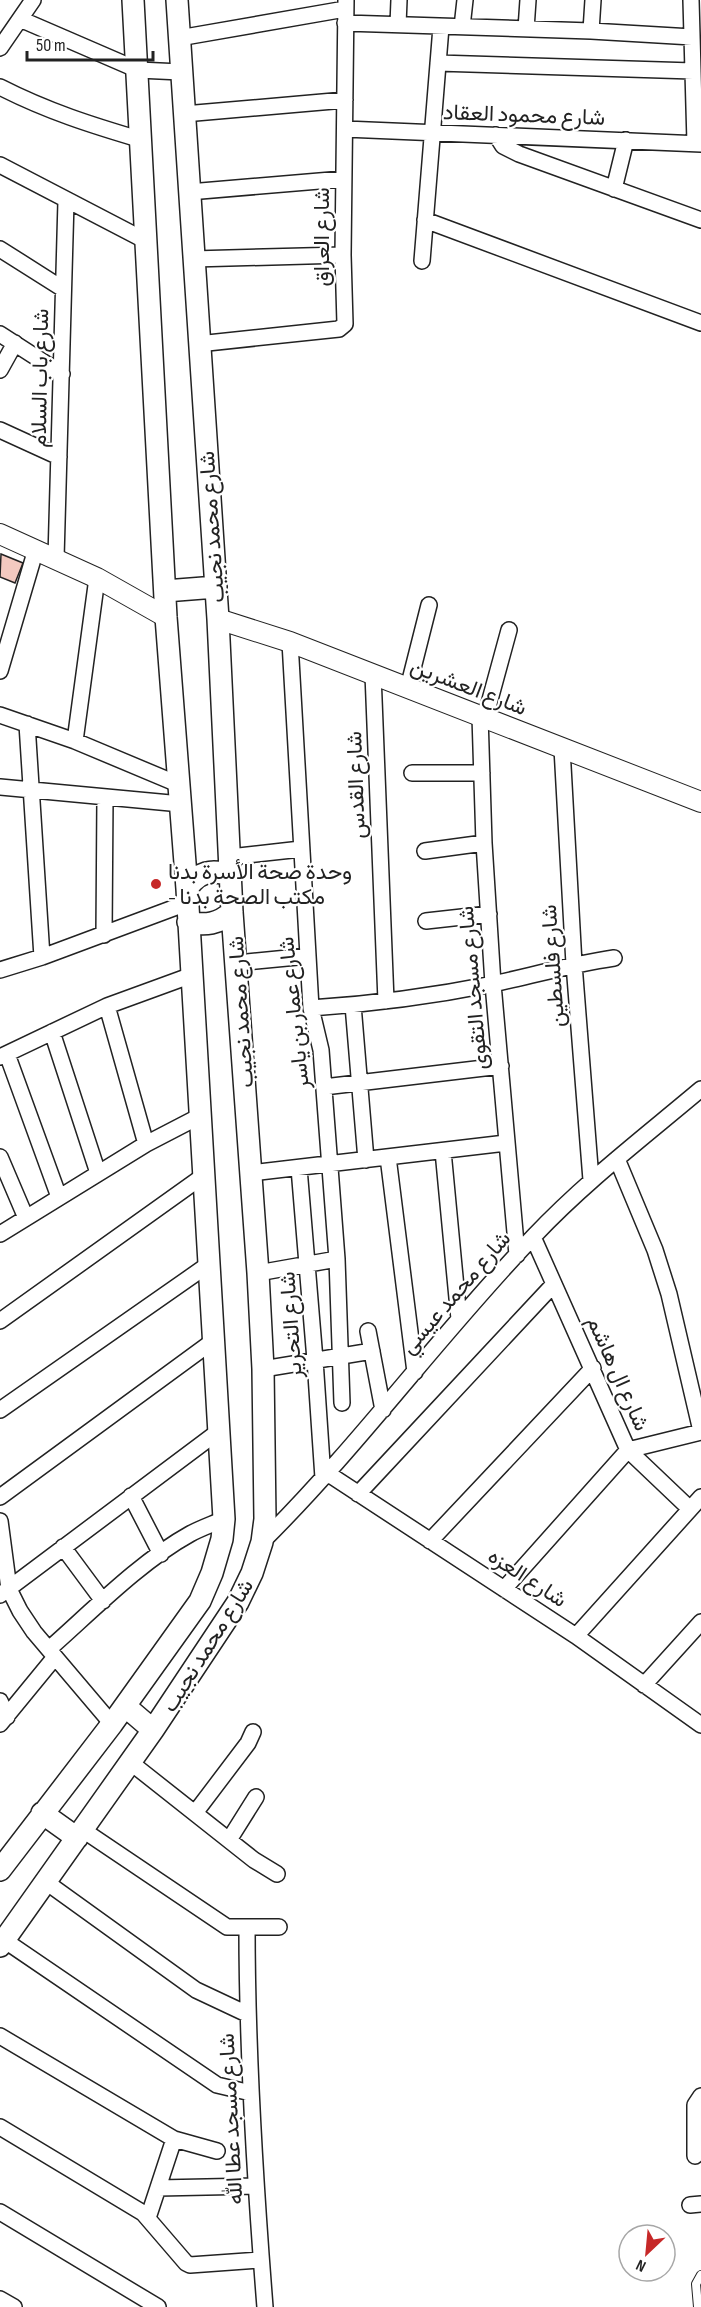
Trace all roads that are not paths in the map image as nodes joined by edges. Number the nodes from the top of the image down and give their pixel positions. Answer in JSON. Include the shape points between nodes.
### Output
{"nodes":[{"id":1,"x":14,"y":0,"type":"edge"},
{"id":2,"x":133,"y":0,"type":"edge"},
{"id":3,"x":177,"y":0,"type":"edge"},
{"id":4,"x":399,"y":0,"type":"edge"},
{"id":5,"x":465,"y":0,"type":"edge"},
{"id":6,"x":528,"y":0,"type":"edge"},
{"id":7,"x":593,"y":0,"type":"edge"},
{"id":8,"x":691,"y":0,"type":"edge"},
{"id":9,"x":345,"y":11,"type":"edge"},
{"id":10,"x":18,"y":16,"type":"edge"},
{"id":11,"x":398,"y":25,"type":"junction"},
{"id":12,"x":441,"y":27,"type":"junction"},
{"id":13,"x":462,"y":27,"type":"junction"},
{"id":14,"x":526,"y":29,"type":"junction"},
{"id":15,"x":591,"y":32,"type":"junction"},
{"id":16,"x":692,"y":37,"type":"junction"},
{"id":17,"x":179,"y":38,"type":"junction"},
{"id":18,"x":0,"y":48,"type":"edge"},
{"id":19,"x":438,"y":63,"type":"junction"},
{"id":20,"x":138,"y":70,"type":"junction"},
{"id":21,"x":693,"y":71,"type":"junction"},
{"id":22,"x":181,"y":72,"type":"junction"},
{"id":23,"x":0,"y":87,"type":"edge"},
{"id":24,"x":345,"y":100,"type":"junction"},
{"id":25,"x":184,"y":114,"type":"junction"},
{"id":26,"x":345,"y":129,"type":"junction"},
{"id":27,"x":432,"y":132,"type":"junction"},
{"id":28,"x":496,"y":135,"type":"junction"},
{"id":29,"x":142,"y":140,"type":"junction"},
{"id":30,"x":626,"y":140,"type":"junction"},
{"id":31,"x":698,"y":143,"type":"edge"},
{"id":32,"x":0,"y":165,"type":"edge"},
{"id":33,"x":344,"y":179,"type":"junction"},
{"id":34,"x":614,"y":189,"type":"junction"},
{"id":35,"x":189,"y":192,"type":"junction"},
{"id":36,"x":66,"y":201,"type":"junction"},
{"id":37,"x":425,"y":220,"type":"junction"},
{"id":38,"x":701,"y":220,"type":"edge"},
{"id":39,"x":148,"y":242,"type":"junction"},
{"id":40,"x":0,"y":249,"type":"edge"},
{"id":41,"x":343,"y":255,"type":"junction"},
{"id":42,"x":193,"y":259,"type":"junction"},
{"id":43,"x":422,"y":261,"type":"dead end"},
{"id":44,"x":63,"y":289,"type":"junction"},
{"id":45,"x":701,"y":323,"type":"edge"},
{"id":46,"x":0,"y":334,"type":"edge"},
{"id":47,"x":15,"y":343,"type":"junction"},
{"id":48,"x":198,"y":344,"type":"junction"},
{"id":49,"x":0,"y":370,"type":"edge"},
{"id":50,"x":62,"y":374,"type":"junction"},
{"id":51,"x":0,"y":430,"type":"edge"},
{"id":52,"x":59,"y":457,"type":"junction"},
{"id":53,"x":0,"y":534,"type":"edge"},
{"id":54,"x":36,"y":549,"type":"junction"},
{"id":55,"x":56,"y":558,"type":"junction"},
{"id":56,"x":98,"y":578,"type":"junction"},
{"id":57,"x":216,"y":586,"type":"junction"},
{"id":58,"x":165,"y":591,"type":"junction"},
{"id":59,"x":429,"y":605,"type":"dead end"},
{"id":60,"x":166,"y":617,"type":"junction"},
{"id":61,"x":218,"y":619,"type":"junction"},
{"id":62,"x":508,"y":630,"type":"dead end"},
{"id":63,"x":290,"y":642,"type":"junction"},
{"id":64,"x":0,"y":671,"type":"edge"},
{"id":65,"x":373,"y":674,"type":"junction"},
{"id":66,"x":408,"y":688,"type":"junction"},
{"id":67,"x":0,"y":715,"type":"edge"},
{"id":68,"x":482,"y":717,"type":"junction"},
{"id":69,"x":27,"y":724,"type":"junction"},
{"id":70,"x":75,"y":741,"type":"junction"},
{"id":71,"x":562,"y":748,"type":"junction"},
{"id":72,"x":412,"y":773,"type":"dead end"},
{"id":73,"x":483,"y":773,"type":"junction"},
{"id":74,"x":0,"y":787,"type":"edge"},
{"id":75,"x":31,"y":790,"type":"junction"},
{"id":76,"x":181,"y":795,"type":"junction"},
{"id":77,"x":105,"y":797,"type":"junction"},
{"id":78,"x":701,"y":802,"type":"edge"},
{"id":79,"x":484,"y":843,"type":"junction"},
{"id":80,"x":301,"y":849,"type":"junction"},
{"id":81,"x":425,"y":850,"type":"dead end"},
{"id":82,"x":230,"y":867,"type":"junction"},
{"id":83,"x":187,"y":904,"type":"junction"},
{"id":84,"x":232,"y":912,"type":"junction"},
{"id":85,"x":489,"y":914,"type":"junction"},
{"id":86,"x":426,"y":921,"type":"dead end"},
{"id":87,"x":104,"y":935,"type":"junction"},
{"id":88,"x":308,"y":956,"type":"junction"},
{"id":89,"x":42,"y":957,"type":"junction"},
{"id":90,"x":614,"y":958,"type":"dead end"},
{"id":91,"x":237,"y":963,"type":"junction"},
{"id":92,"x":574,"y":964,"type":"junction"},
{"id":93,"x":0,"y":970,"type":"edge"},
{"id":94,"x":192,"y":975,"type":"junction"},
{"id":95,"x":493,"y":984,"type":"junction"},
{"id":96,"x":386,"y":1001,"type":"junction"},
{"id":97,"x":353,"y":1005,"type":"junction"},
{"id":98,"x":107,"y":1006,"type":"junction"},
{"id":99,"x":311,"y":1008,"type":"junction"},
{"id":100,"x":52,"y":1032,"type":"junction"},
{"id":101,"x":3,"y":1055,"type":"edge"},
{"id":102,"x":501,"y":1066,"type":"junction"},
{"id":103,"x":360,"y":1083,"type":"junction"},
{"id":104,"x":324,"y":1087,"type":"junction"},
{"id":105,"x":701,"y":1089,"type":"edge"},
{"id":106,"x":200,"y":1116,"type":"junction"},
{"id":107,"x":506,"y":1143,"type":"junction"},
{"id":108,"x":146,"y":1144,"type":"junction"},
{"id":109,"x":443,"y":1151,"type":"junction"},
{"id":110,"x":0,"y":1157,"type":"edge"},
{"id":111,"x":388,"y":1157,"type":"junction"},
{"id":112,"x":617,"y":1159,"type":"junction"},
{"id":113,"x":366,"y":1160,"type":"junction"},
{"id":114,"x":330,"y":1164,"type":"junction"},
{"id":115,"x":299,"y":1168,"type":"junction"},
{"id":116,"x":98,"y":1173,"type":"junction"},
{"id":117,"x":251,"y":1173,"type":"junction"},
{"id":118,"x":203,"y":1176,"type":"junction"},
{"id":119,"x":591,"y":1180,"type":"junction"},
{"id":120,"x":59,"y":1197,"type":"junction"},
{"id":121,"x":26,"y":1218,"type":"junction"},
{"id":122,"x":0,"y":1234,"type":"edge"},
{"id":123,"x":533,"y":1237,"type":"junction"},
{"id":124,"x":517,"y":1255,"type":"junction"},
{"id":125,"x":337,"y":1259,"type":"junction"},
{"id":126,"x":209,"y":1264,"type":"junction"},
{"id":127,"x":307,"y":1265,"type":"junction"},
{"id":128,"x":258,"y":1273,"type":"junction"},
{"id":129,"x":554,"y":1284,"type":"junction"},
{"id":130,"x":459,"y":1319,"type":"junction"},
{"id":131,"x":0,"y":1321,"type":"edge"},
{"id":132,"x":368,"y":1331,"type":"dead end"},
{"id":133,"x":213,"y":1341,"type":"junction"},
{"id":134,"x":372,"y":1351,"type":"junction"},
{"id":135,"x":340,"y":1357,"type":"junction"},
{"id":136,"x":315,"y":1360,"type":"junction"},
{"id":137,"x":593,"y":1368,"type":"junction"},
{"id":138,"x":263,"y":1369,"type":"junction"},
{"id":139,"x":415,"y":1372,"type":"junction"},
{"id":140,"x":342,"y":1403,"type":"dead end"},
{"id":141,"x":0,"y":1410,"type":"edge"},
{"id":142,"x":383,"y":1410,"type":"junction"},
{"id":143,"x":219,"y":1431,"type":"junction"},
{"id":144,"x":701,"y":1432,"type":"edge"},
{"id":145,"x":628,"y":1449,"type":"junction"},
{"id":146,"x":325,"y":1475,"type":"junction"},
{"id":147,"x":358,"y":1494,"type":"junction"},
{"id":148,"x":131,"y":1496,"type":"junction"},
{"id":149,"x":0,"y":1497,"type":"edge"},
{"id":150,"x":701,"y":1497,"type":"edge"},
{"id":151,"x":690,"y":1509,"type":"junction"},
{"id":152,"x":224,"y":1519,"type":"junction"},
{"id":153,"x":0,"y":1521,"type":"edge"},
{"id":154,"x":430,"y":1541,"type":"junction"},
{"id":155,"x":262,"y":1542,"type":"junction"},
{"id":156,"x":63,"y":1547,"type":"junction"},
{"id":157,"x":161,"y":1554,"type":"junction"},
{"id":158,"x":504,"y":1589,"type":"junction"},
{"id":159,"x":5,"y":1592,"type":"edge"},
{"id":160,"x":103,"y":1601,"type":"junction"},
{"id":161,"x":701,"y":1622,"type":"edge"},
{"id":162,"x":576,"y":1636,"type":"junction"},
{"id":163,"x":52,"y":1653,"type":"junction"},
{"id":164,"x":644,"y":1684,"type":"junction"},
{"id":165,"x":0,"y":1701,"type":"edge"},
{"id":166,"x":125,"y":1706,"type":"junction"},
{"id":167,"x":3,"y":1721,"type":"edge"},
{"id":168,"x":112,"y":1724,"type":"junction"},
{"id":169,"x":701,"y":1725,"type":"edge"},
{"id":170,"x":153,"y":1730,"type":"junction"},
{"id":171,"x":253,"y":1732,"type":"dead end"},
{"id":172,"x":130,"y":1762,"type":"junction"},
{"id":173,"x":256,"y":1797,"type":"dead end"},
{"id":174,"x":42,"y":1813,"type":"junction"},
{"id":175,"x":195,"y":1814,"type":"junction"},
{"id":176,"x":80,"y":1834,"type":"junction"},
{"id":177,"x":228,"y":1840,"type":"junction"},
{"id":178,"x":0,"y":1870,"type":"edge"},
{"id":179,"x":277,"y":1874,"type":"dead end"},
{"id":180,"x":46,"y":1882,"type":"junction"},
{"id":181,"x":279,"y":1927,"type":"dead end"},
{"id":182,"x":247,"y":1928,"type":"junction"},
{"id":183,"x":2,"y":1943,"type":"edge"},
{"id":184,"x":247,"y":2014,"type":"junction"},
{"id":185,"x":0,"y":2036,"type":"edge"},
{"id":186,"x":251,"y":2093,"type":"junction"},
{"id":187,"x":701,"y":2096,"type":"edge"},
{"id":188,"x":0,"y":2127,"type":"edge"},
{"id":189,"x":174,"y":2139,"type":"junction"},
{"id":190,"x":217,"y":2151,"type":"dead end"},
{"id":191,"x":695,"y":2156,"type":"dead end"},
{"id":192,"x":255,"y":2186,"type":"junction"},
{"id":193,"x":158,"y":2188,"type":"junction"},
{"id":194,"x":0,"y":2212,"type":"edge"},
{"id":195,"x":148,"y":2218,"type":"junction"},
{"id":196,"x":261,"y":2260,"type":"junction"},
{"id":197,"x":701,"y":2276,"type":"edge"},
{"id":198,"x":0,"y":2299,"type":"edge"},
{"id":199,"x":14,"y":2307,"type":"edge"},
{"id":200,"x":158,"y":2307,"type":"edge"},
{"id":201,"x":265,"y":2307,"type":"edge"},
{"id":202,"x":698,"y":2307,"type":"edge"}],
"edges":[{"from":1,"to":10,"type":"street"},
{"from":2,"to":20,"type":"main road","name":"شارع محمد نجيب"},
{"from":3,"to":17,"type":"main road","name":"شارع محمد نجيب"},
{"from":4,"to":11,"type":"street"},
{"from":5,"to":13,"type":"street"},
{"from":6,"to":14,"type":"street"},
{"from":7,"to":15,"type":"street"},
{"from":8,"to":16,"type":"street"},
{"from":9,"to":11,"type":"street"},
{"from":9,"to":17,"type":"street"},
{"from":9,"to":24,"type":"street","name":"شارع العراق"},
{"from":10,"to":18,"type":"street"},
{"from":10,"to":20,"type":"street"},
{"from":11,"to":12,"type":"street"},
{"from":12,"to":13,"type":"street"},
{"from":12,"to":19,"type":"street"},
{"from":13,"to":14,"type":"street"},
{"from":14,"to":15,"type":"street"},
{"from":15,"to":16,"type":"street"},
{"from":16,"to":21,"type":"street"},
{"from":17,"to":22,"type":"main road","name":"شارع محمد نجيب"},
{"from":19,"to":21,"type":"street"},
{"from":19,"to":27,"type":"street"},
{"from":20,"to":22,"type":"street"},
{"from":20,"to":29,"type":"main road","name":"شارع محمد نجيب"},
{"from":21,"to":31,"type":"street"},
{"from":22,"to":25,"type":"main road","name":"شارع محمد نجيب"},
{"from":23,"to":29,"type":"street","via":[[77,122]]},
{"from":24,"to":25,"type":"street"},
{"from":24,"to":26,"type":"street","name":"شارع العراق"},
{"from":25,"to":35,"type":"main road","name":"شارع محمد نجيب"},
{"from":26,"to":27,"type":"street","name":"شارع محمود العقاد"},
{"from":26,"to":33,"type":"street","name":"شارع العراق"},
{"from":27,"to":28,"type":"street","name":"شارع محمود العقاد"},
{"from":27,"to":37,"type":"street"},
{"from":28,"to":30,"type":"street","name":"شارع محمود العقاد"},
{"from":28,"to":34,"type":"street","via":[[503,146],[519,154]]},
{"from":29,"to":39,"type":"main road","name":"شارع محمد نجيب"},
{"from":30,"to":31,"type":"street","name":"شارع محمود العقاد"},
{"from":30,"to":34,"type":"street"},
{"from":32,"to":36,"type":"street"},
{"from":33,"to":35,"type":"street"},
{"from":33,"to":41,"type":"street","name":"شارع العراق"},
{"from":34,"to":38,"type":"street"},
{"from":35,"to":42,"type":"main road","name":"شارع محمد نجيب"},
{"from":36,"to":39,"type":"street"},
{"from":36,"to":44,"type":"street","name":"شارع باب السلام"},
{"from":37,"to":43,"type":"street"},
{"from":37,"to":45,"type":"street"},
{"from":39,"to":58,"type":"main road","name":"شارع محمد نجيب"},
{"from":40,"to":44,"type":"street"},
{"from":41,"to":42,"type":"street"},
{"from":41,"to":48,"type":"street","name":"شارع العراق","via":[[342,328]]},
{"from":42,"to":48,"type":"main road","name":"شارع محمد نجيب"},
{"from":44,"to":50,"type":"street","name":"شارع باب السلام"},
{"from":46,"to":47,"type":"street"},
{"from":47,"to":49,"type":"street"},
{"from":47,"to":50,"type":"street"},
{"from":48,"to":57,"type":"main road","name":"شارع محمد نجيب"},
{"from":50,"to":52,"type":"street","name":"شارع باب السلام"},
{"from":51,"to":52,"type":"street"},
{"from":52,"to":55,"type":"street","name":"شارع باب السلام"},
{"from":53,"to":54,"type":"street"},
{"from":54,"to":55,"type":"street"},
{"from":54,"to":64,"type":"street"},
{"from":55,"to":56,"type":"street"},
{"from":56,"to":60,"type":"street"},
{"from":56,"to":70,"type":"street"},
{"from":57,"to":58,"type":"main road"},
{"from":57,"to":61,"type":"main road","name":"شارع محمد نجيب"},
{"from":58,"to":60,"type":"main road","name":"شارع محمد نجيب"},
{"from":59,"to":66,"type":"street"},
{"from":60,"to":76,"type":"main road","name":"شارع محمد نجيب"},
{"from":61,"to":63,"type":"street","name":"شارع العشرين"},
{"from":61,"to":82,"type":"main road","name":"شارع محمد نجيب"},
{"from":62,"to":68,"type":"street","name":"شارع مسجد التقوى"},
{"from":63,"to":65,"type":"street","name":"شارع العشرين"},
{"from":63,"to":80,"type":"street","name":"شارع عمار بن ياسر"},
{"from":65,"to":66,"type":"street","name":"شارع العشرين"},
{"from":65,"to":96,"type":"street","name":"شارع القدس"},
{"from":66,"to":68,"type":"street","name":"شارع العشرين"},
{"from":67,"to":69,"type":"street"},
{"from":68,"to":71,"type":"street","name":"شارع العشرين"},
{"from":68,"to":73,"type":"street","name":"شارع مسجد التقوى"},
{"from":69,"to":70,"type":"street"},
{"from":69,"to":75,"type":"street"},
{"from":70,"to":76,"type":"street"},
{"from":71,"to":78,"type":"street","name":"شارع العشرين"},
{"from":71,"to":92,"type":"street","name":"شارع فلسطين"},
{"from":72,"to":73,"type":"street"},
{"from":73,"to":79,"type":"street","name":"شارع مسجد التقوى"},
{"from":74,"to":75,"type":"street"},
{"from":75,"to":77,"type":"street"},
{"from":75,"to":89,"type":"street"},
{"from":76,"to":77,"type":"street"},
{"from":76,"to":83,"type":"main road","name":"شارع محمد نجيب"},
{"from":77,"to":87,"type":"street"},
{"from":79,"to":81,"type":"street"},
{"from":79,"to":85,"type":"street","name":"شارع مسجد التقوى"},
{"from":80,"to":82,"type":"street"},
{"from":80,"to":88,"type":"street","name":"شارع عمار بن ياسر"},
{"from":82,"to":83,"type":"main road","via":[[223,872],[206,872],[191,881]]},
{"from":82,"to":84,"type":"main road","name":"شارع محمد نجيب"},
{"from":83,"to":84,"type":"main road","via":[[200,925],[223,920]]},
{"from":83,"to":87,"type":"street"},
{"from":83,"to":94,"type":"main road","name":"شارع محمد نجيب"},
{"from":84,"to":91,"type":"main road","name":"شارع محمد نجيب"},
{"from":85,"to":86,"type":"street"},
{"from":85,"to":95,"type":"street","name":"شارع مسجد التقوى"},
{"from":87,"to":89,"type":"street"},
{"from":88,"to":91,"type":"street"},
{"from":88,"to":99,"type":"street","name":"شارع عمار بن ياسر"},
{"from":89,"to":93,"type":"street"},
{"from":90,"to":92,"type":"street"},
{"from":91,"to":117,"type":"main road","name":"شارع محمد نجيب"},
{"from":92,"to":95,"type":"street"},
{"from":92,"to":119,"type":"street","name":"شارع فلسطين"},
{"from":94,"to":98,"type":"street"},
{"from":94,"to":106,"type":"main road","name":"شارع محمد نجيب"},
{"from":95,"to":96,"type":"street"},
{"from":95,"to":102,"type":"street","name":"شارع مسجد التقوى"},
{"from":96,"to":97,"type":"street"},
{"from":97,"to":99,"type":"street"},
{"from":97,"to":103,"type":"street"},
{"from":98,"to":100,"type":"street"},
{"from":98,"to":108,"type":"street"},
{"from":99,"to":104,"type":"street","name":"شارع عمار بن ياسر","via":[[321,1050]]},
{"from":100,"to":101,"type":"street"},
{"from":100,"to":116,"type":"street"},
{"from":101,"to":120,"type":"street"},
{"from":102,"to":103,"type":"street"},
{"from":102,"to":107,"type":"street","name":"شارع مسجد التقوى"},
{"from":103,"to":104,"type":"street"},
{"from":103,"to":113,"type":"street"},
{"from":104,"to":114,"type":"street","name":"شارع عمار بن ياسر"},
{"from":105,"to":112,"type":"street","name":"شارع محمد عيسي"},
{"from":106,"to":108,"type":"street"},
{"from":106,"to":118,"type":"main road","name":"شارع محمد نجيب"},
{"from":107,"to":109,"type":"street"},
{"from":107,"to":124,"type":"street","name":"شارع مسجد التقوى"},
{"from":108,"to":116,"type":"street"},
{"from":109,"to":111,"type":"street"},
{"from":109,"to":130,"type":"street"},
{"from":110,"to":121,"type":"street"},
{"from":111,"to":113,"type":"street"},
{"from":111,"to":139,"type":"street"},
{"from":112,"to":119,"type":"street","name":"شارع محمد عيسي"},
{"from":112,"to":144,"type":"street","via":[[669,1294]]},
{"from":113,"to":114,"type":"street"},
{"from":114,"to":115,"type":"street"},
{"from":114,"to":125,"type":"street","name":"شارع عمار بن ياسر"},
{"from":115,"to":117,"type":"street"},
{"from":115,"to":127,"type":"street","name":"شارع التحرير"},
{"from":116,"to":120,"type":"street"},
{"from":117,"to":128,"type":"main road","name":"شارع محمد نجيب"},
{"from":118,"to":126,"type":"main road","name":"شارع محمد نجيب"},
{"from":118,"to":131,"type":"street"},
{"from":119,"to":123,"type":"street","name":"شارع محمد عيسي"},
{"from":120,"to":121,"type":"street"},
{"from":121,"to":122,"type":"street"},
{"from":123,"to":124,"type":"street","name":"شارع محمد عيسي"},
{"from":123,"to":129,"type":"street","name":"شارع ال هاشم"},
{"from":124,"to":130,"type":"street","name":"شارع محمد عيسي"},
{"from":125,"to":127,"type":"street"},
{"from":125,"to":135,"type":"street","name":"شارع عمار بن ياسر"},
{"from":126,"to":133,"type":"main road","name":"شارع محمد نجيب"},
{"from":126,"to":141,"type":"street"},
{"from":127,"to":128,"type":"street"},
{"from":127,"to":136,"type":"street","name":"شارع التحرير"},
{"from":128,"to":138,"type":"main road","name":"شارع محمد نجيب"},
{"from":129,"to":137,"type":"street","name":"شارع ال هاشم"},
{"from":129,"to":147,"type":"street"},
{"from":130,"to":139,"type":"street","name":"شارع محمد عيسي"},
{"from":132,"to":134,"type":"street"},
{"from":133,"to":143,"type":"main road","name":"شارع محمد نجيب"},
{"from":133,"to":149,"type":"street"},
{"from":134,"to":135,"type":"street"},
{"from":134,"to":142,"type":"street"},
{"from":135,"to":136,"type":"street"},
{"from":135,"to":140,"type":"street","name":"شارع عمار بن ياسر"},
{"from":136,"to":138,"type":"street"},
{"from":136,"to":146,"type":"street","name":"شارع التحرير"},
{"from":137,"to":145,"type":"street","name":"شارع ال هاشم"},
{"from":137,"to":154,"type":"street"},
{"from":138,"to":155,"type":"main road","name":"شارع محمد نجيب"},
{"from":139,"to":142,"type":"street","name":"شارع محمد عيسي"},
{"from":142,"to":146,"type":"street","name":"شارع محمد عيسي"},
{"from":143,"to":148,"type":"street"},
{"from":143,"to":152,"type":"main road","name":"شارع محمد نجيب"},
{"from":144,"to":145,"type":"street"},
{"from":145,"to":151,"type":"street","name":"شارع ال هاشم"},
{"from":145,"to":158,"type":"street"},
{"from":146,"to":147,"type":"street","name":"شارع العزه"},
{"from":146,"to":155,"type":"street","name":"شارع محمد عيسي"},
{"from":147,"to":154,"type":"street","name":"شارع العزه"},
{"from":148,"to":156,"type":"street"},
{"from":148,"to":157,"type":"street"},
{"from":150,"to":151,"type":"street"},
{"from":151,"to":162,"type":"street"},
{"from":152,"to":157,"type":"street","via":[[189,1535]]},
{"from":152,"to":166,"type":"main road","name":"شارع محمد نجيب","via":[[222,1539],[200,1601]]},
{"from":153,"to":159,"type":"street"},
{"from":154,"to":158,"type":"street","name":"شارع العزه"},
{"from":155,"to":170,"type":"main road","name":"شارع محمد نجيب","via":[[238,1602]]},
{"from":156,"to":159,"type":"street"},
{"from":156,"to":160,"type":"street"},
{"from":157,"to":160,"type":"street"},
{"from":158,"to":162,"type":"street","name":"شارع العزه"},
{"from":159,"to":163,"type":"street"},
{"from":160,"to":163,"type":"street"},
{"from":161,"to":164,"type":"street"},
{"from":162,"to":164,"type":"street","name":"شارع العزه"},
{"from":163,"to":167,"type":"street"},
{"from":163,"to":168,"type":"street"},
{"from":164,"to":169,"type":"street","name":"شارع العزه"},
{"from":165,"to":167,"type":"street"},
{"from":166,"to":168,"type":"main road","name":"شارع محمد نجيب"},
{"from":166,"to":170,"type":"main road"},
{"from":168,"to":174,"type":"main road","name":"شارع محمد نجيب"},
{"from":170,"to":172,"type":"main road","name":"شارع محمد نجيب"},
{"from":171,"to":175,"type":"street"},
{"from":172,"to":175,"type":"street"},
{"from":172,"to":176,"type":"main road","name":"شارع محمد نجيب"},
{"from":173,"to":177,"type":"street"},
{"from":174,"to":176,"type":"main road"},
{"from":174,"to":178,"type":"main road","name":"شارع محمد نجيب"},
{"from":175,"to":177,"type":"street"},
{"from":176,"to":180,"type":"main road","name":"شارع محمد نجيب"},
{"from":176,"to":182,"type":"street","via":[[218,1922]]},
{"from":177,"to":179,"type":"street"},
{"from":180,"to":183,"type":"main road","name":"شارع محمد نجيب"},
{"from":180,"to":184,"type":"street","via":[[196,1990]]},
{"from":181,"to":182,"type":"street"},
{"from":182,"to":184,"type":"street","name":"شارع مسجد عطا الله"},
{"from":183,"to":186,"type":"street","via":[[217,2085]]},
{"from":184,"to":186,"type":"street","name":"شارع مسجد عطا الله"},
{"from":185,"to":189,"type":"street"},
{"from":186,"to":192,"type":"street","name":"شارع مسجد عطا الله"},
{"from":187,"to":191,"type":"street","via":[[695,2105]]},
{"from":188,"to":195,"type":"street"},
{"from":189,"to":190,"type":"street"},
{"from":189,"to":193,"type":"street"},
{"from":192,"to":193,"type":"street"},
{"from":192,"to":196,"type":"street","name":"شارع مسجد عطا الله"},
{"from":193,"to":195,"type":"street"},
{"from":194,"to":200,"type":"street"},
{"from":195,"to":196,"type":"street","via":[[190,2265]]},
{"from":196,"to":201,"type":"street","name":"شارع مسجد عطا الله"},
{"from":197,"to":202,"type":"lane","via":[[696,2284]]},
{"from":198,"to":199,"type":"street"}]}
